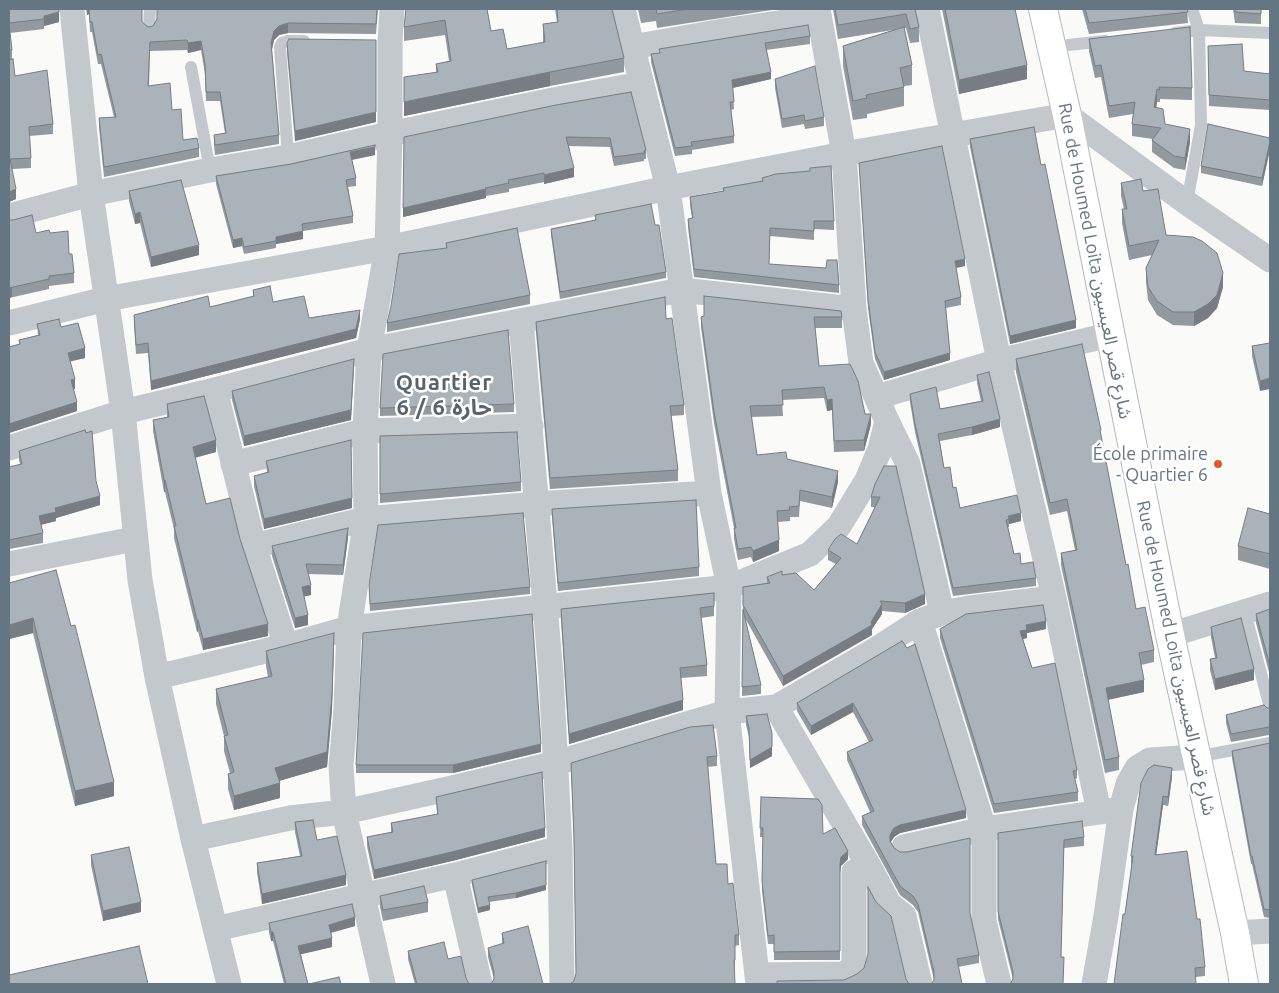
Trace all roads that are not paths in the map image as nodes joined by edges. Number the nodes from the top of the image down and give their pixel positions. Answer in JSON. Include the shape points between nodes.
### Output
{"nodes":[{"id":1,"x":72,"y":9,"type":"edge"},
{"id":2,"x":150,"y":9,"type":"edge"},
{"id":3,"x":392,"y":9,"type":"edge"},
{"id":4,"x":623,"y":9,"type":"edge"},
{"id":5,"x":927,"y":9,"type":"edge"},
{"id":6,"x":1043,"y":9,"type":"edge"},
{"id":7,"x":1192,"y":9,"type":"edge"},
{"id":8,"x":818,"y":13,"type":"edge"},
{"id":9,"x":149,"y":28,"type":"edge"},
{"id":10,"x":1199,"y":30,"type":"junction"},
{"id":11,"x":1270,"y":33,"type":"edge"},
{"id":12,"x":1161,"y":34,"type":"edge"},
{"id":13,"x":1115,"y":40,"type":"edge"},
{"id":14,"x":312,"y":41,"type":"edge"},
{"id":15,"x":1068,"y":45,"type":"dead end"},
{"id":16,"x":632,"y":48,"type":"junction"},
{"id":17,"x":191,"y":67,"type":"dead end"},
{"id":18,"x":641,"y":84,"type":"junction"},
{"id":19,"x":1067,"y":115,"type":"junction"},
{"id":20,"x":390,"y":134,"type":"junction"},
{"id":21,"x":952,"y":134,"type":"junction"},
{"id":22,"x":844,"y":154,"type":"junction"},
{"id":23,"x":288,"y":157,"type":"junction"},
{"id":24,"x":210,"y":170,"type":"junction"},
{"id":25,"x":668,"y":188,"type":"junction"},
{"id":26,"x":91,"y":194,"type":"junction"},
{"id":27,"x":1187,"y":203,"type":"junction"},
{"id":28,"x":9,"y":216,"type":"edge"},
{"id":29,"x":387,"y":248,"type":"junction"},
{"id":30,"x":1270,"y":260,"type":"edge"},
{"id":31,"x":681,"y":290,"type":"junction"},
{"id":32,"x":106,"y":300,"type":"junction"},
{"id":33,"x":854,"y":309,"type":"junction"},
{"id":34,"x":521,"y":320,"type":"junction"},
{"id":35,"x":9,"y":323,"type":"edge"},
{"id":36,"x":1109,"y":335,"type":"junction"},
{"id":37,"x":370,"y":350,"type":"junction"},
{"id":38,"x":999,"y":361,"type":"junction"},
{"id":39,"x":215,"y":390,"type":"junction"},
{"id":40,"x":877,"y":397,"type":"junction"},
{"id":41,"x":123,"y":412,"type":"junction"},
{"id":42,"x":887,"y":421,"type":"junction"},
{"id":43,"x":531,"y":426,"type":"junction"},
{"id":44,"x":365,"y":431,"type":"junction"},
{"id":45,"x":9,"y":448,"type":"edge"},
{"id":46,"x":233,"y":464,"type":"junction"},
{"id":47,"x":709,"y":493,"type":"junction"},
{"id":48,"x":536,"y":504,"type":"junction"},
{"id":49,"x":366,"y":519,"type":"junction"},
{"id":50,"x":134,"y":538,"type":"junction"},
{"id":51,"x":254,"y":546,"type":"junction"},
{"id":52,"x":9,"y":564,"type":"edge"},
{"id":53,"x":729,"y":586,"type":"junction"},
{"id":54,"x":1054,"y":598,"type":"junction"},
{"id":55,"x":1270,"y":604,"type":"edge"},
{"id":56,"x":544,"y":606,"type":"junction"},
{"id":57,"x":1245,"y":612,"type":"junction"},
{"id":58,"x":931,"y":617,"type":"junction"},
{"id":59,"x":350,"y":628,"type":"junction"},
{"id":60,"x":1170,"y":635,"type":"junction"},
{"id":61,"x":286,"y":646,"type":"junction"},
{"id":62,"x":157,"y":677,"type":"junction"},
{"id":63,"x":776,"y":707,"type":"junction"},
{"id":64,"x":1270,"y":708,"type":"edge"},
{"id":65,"x":727,"y":712,"type":"junction"},
{"id":66,"x":1270,"y":743,"type":"edge"},
{"id":67,"x":1196,"y":757,"type":"junction"},
{"id":68,"x":556,"y":763,"type":"junction"},
{"id":69,"x":1110,"y":810,"type":"junction"},
{"id":70,"x":344,"y":812,"type":"junction"},
{"id":71,"x":984,"y":829,"type":"junction"},
{"id":72,"x":193,"y":839,"type":"junction"},
{"id":73,"x":904,"y":847,"type":"dead end"},
{"id":74,"x":560,"y":848,"type":"junction"},
{"id":75,"x":870,"y":868,"type":"junction"},
{"id":76,"x":455,"y":875,"type":"junction"},
{"id":77,"x":363,"y":895,"type":"junction"},
{"id":78,"x":214,"y":929,"type":"junction"},
{"id":79,"x":1270,"y":931,"type":"edge"},
{"id":80,"x":1235,"y":933,"type":"junction"},
{"id":81,"x":758,"y":979,"type":"edge"},
{"id":82,"x":229,"y":984,"type":"edge"},
{"id":83,"x":383,"y":984,"type":"edge"},
{"id":84,"x":480,"y":984,"type":"edge"},
{"id":85,"x":562,"y":984,"type":"edge"},
{"id":86,"x":920,"y":984,"type":"edge"},
{"id":87,"x":999,"y":984,"type":"edge"},
{"id":88,"x":1094,"y":984,"type":"edge"},
{"id":89,"x":1244,"y":984,"type":"edge"}],
"edges":[{"from":1,"to":26,"type":"street"},
{"from":2,"to":9,"type":"lane"},
{"from":3,"to":20,"type":"street","via":[[385,42]]},
{"from":4,"to":16,"type":"street"},
{"from":5,"to":21,"type":"street"},
{"from":6,"to":19,"type":"street","name":"Rue de Houmed Loita شارع قصر العيسيون"},
{"from":7,"to":10,"type":"lane"},
{"from":8,"to":16,"type":"street"},
{"from":8,"to":22,"type":"street"},
{"from":10,"to":11,"type":"lane"},
{"from":10,"to":12,"type":"lane"},
{"from":10,"to":27,"type":"lane","via":[[1201,125]]},
{"from":13,"to":15,"type":"lane"},
{"from":14,"to":23,"type":"lane","via":[[288,41],[280,47]]},
{"from":16,"to":18,"type":"street"},
{"from":17,"to":24,"type":"lane"},
{"from":18,"to":20,"type":"street"},
{"from":18,"to":25,"type":"street"},
{"from":19,"to":21,"type":"street"},
{"from":19,"to":27,"type":"street"},
{"from":19,"to":36,"type":"street","name":"Rue de Houmed Loita شارع قصر العيسيون"},
{"from":20,"to":23,"type":"street"},
{"from":20,"to":29,"type":"street"},
{"from":21,"to":22,"type":"street"},
{"from":21,"to":38,"type":"street"},
{"from":22,"to":25,"type":"street"},
{"from":22,"to":33,"type":"street"},
{"from":23,"to":24,"type":"street"},
{"from":24,"to":26,"type":"street"},
{"from":25,"to":29,"type":"street"},
{"from":25,"to":31,"type":"street"},
{"from":26,"to":28,"type":"street"},
{"from":26,"to":32,"type":"street"},
{"from":27,"to":30,"type":"street"},
{"from":29,"to":32,"type":"street"},
{"from":29,"to":37,"type":"street"},
{"from":31,"to":33,"type":"street"},
{"from":31,"to":34,"type":"street"},
{"from":31,"to":47,"type":"street"},
{"from":32,"to":35,"type":"street"},
{"from":32,"to":41,"type":"street"},
{"from":33,"to":40,"type":"street","via":[[861,363]]},
{"from":34,"to":37,"type":"street"},
{"from":34,"to":43,"type":"street"},
{"from":36,"to":38,"type":"street"},
{"from":36,"to":60,"type":"street","name":"Rue de Houmed Loita شارع قصر العيسيون"},
{"from":37,"to":39,"type":"street"},
{"from":37,"to":44,"type":"street"},
{"from":38,"to":40,"type":"street"},
{"from":38,"to":54,"type":"street"},
{"from":39,"to":41,"type":"street"},
{"from":39,"to":46,"type":"street"},
{"from":40,"to":42,"type":"street"},
{"from":41,"to":45,"type":"street"},
{"from":41,"to":50,"type":"street"},
{"from":42,"to":53,"type":"street","via":[[867,480],[839,526],[810,554]]},
{"from":42,"to":58,"type":"street","via":[[908,464]]},
{"from":43,"to":44,"type":"street"},
{"from":43,"to":48,"type":"street"},
{"from":44,"to":46,"type":"street"},
{"from":44,"to":49,"type":"street"},
{"from":46,"to":51,"type":"street"},
{"from":47,"to":48,"type":"street"},
{"from":47,"to":53,"type":"street"},
{"from":48,"to":49,"type":"street"},
{"from":48,"to":56,"type":"street"},
{"from":49,"to":51,"type":"street"},
{"from":49,"to":59,"type":"street"},
{"from":50,"to":52,"type":"street"},
{"from":50,"to":62,"type":"street"},
{"from":51,"to":61,"type":"street"},
{"from":53,"to":56,"type":"street"},
{"from":53,"to":65,"type":"street"},
{"from":54,"to":58,"type":"street"},
{"from":54,"to":69,"type":"street"},
{"from":55,"to":57,"type":"street"},
{"from":56,"to":59,"type":"street"},
{"from":56,"to":68,"type":"street"},
{"from":57,"to":60,"type":"street"},
{"from":57,"to":64,"type":"lane"},
{"from":58,"to":63,"type":"street"},
{"from":58,"to":71,"type":"street"},
{"from":59,"to":61,"type":"street"},
{"from":59,"to":70,"type":"street","via":[[341,766]]},
{"from":60,"to":67,"type":"street","name":"Rue de Houmed Loita شارع قصر العيسيون"},
{"from":61,"to":62,"type":"street"},
{"from":62,"to":72,"type":"street"},
{"from":63,"to":65,"type":"street"},
{"from":63,"to":75,"type":"street"},
{"from":65,"to":68,"type":"street"},
{"from":65,"to":81,"type":"street"},
{"from":66,"to":67,"type":"lane"},
{"from":67,"to":69,"type":"street","via":[[1150,760],[1137,768]]},
{"from":67,"to":80,"type":"street","name":"Rue de Houmed Loita شارع قصر العيسيون"},
{"from":68,"to":70,"type":"street"},
{"from":68,"to":74,"type":"street"},
{"from":69,"to":71,"type":"street"},
{"from":69,"to":88,"type":"street","via":[[1106,916]]},
{"from":70,"to":72,"type":"street","via":[[290,818]]},
{"from":70,"to":77,"type":"street"},
{"from":71,"to":73,"type":"street"},
{"from":71,"to":87,"type":"street","via":[[984,921]]},
{"from":72,"to":78,"type":"street"},
{"from":74,"to":76,"type":"street"},
{"from":74,"to":85,"type":"street"},
{"from":75,"to":81,"type":"street","via":[[854,872],[854,962],[851,970],[842,974]]},
{"from":75,"to":86,"type":"street","via":[[889,904],[904,916]]},
{"from":76,"to":77,"type":"street"},
{"from":76,"to":84,"type":"street"},
{"from":77,"to":78,"type":"street"},
{"from":77,"to":83,"type":"street"},
{"from":78,"to":82,"type":"street"},
{"from":79,"to":80,"type":"street"},
{"from":80,"to":89,"type":"street","name":"Rue de Houmed Loita شارع قصر العيسيون"}]}
